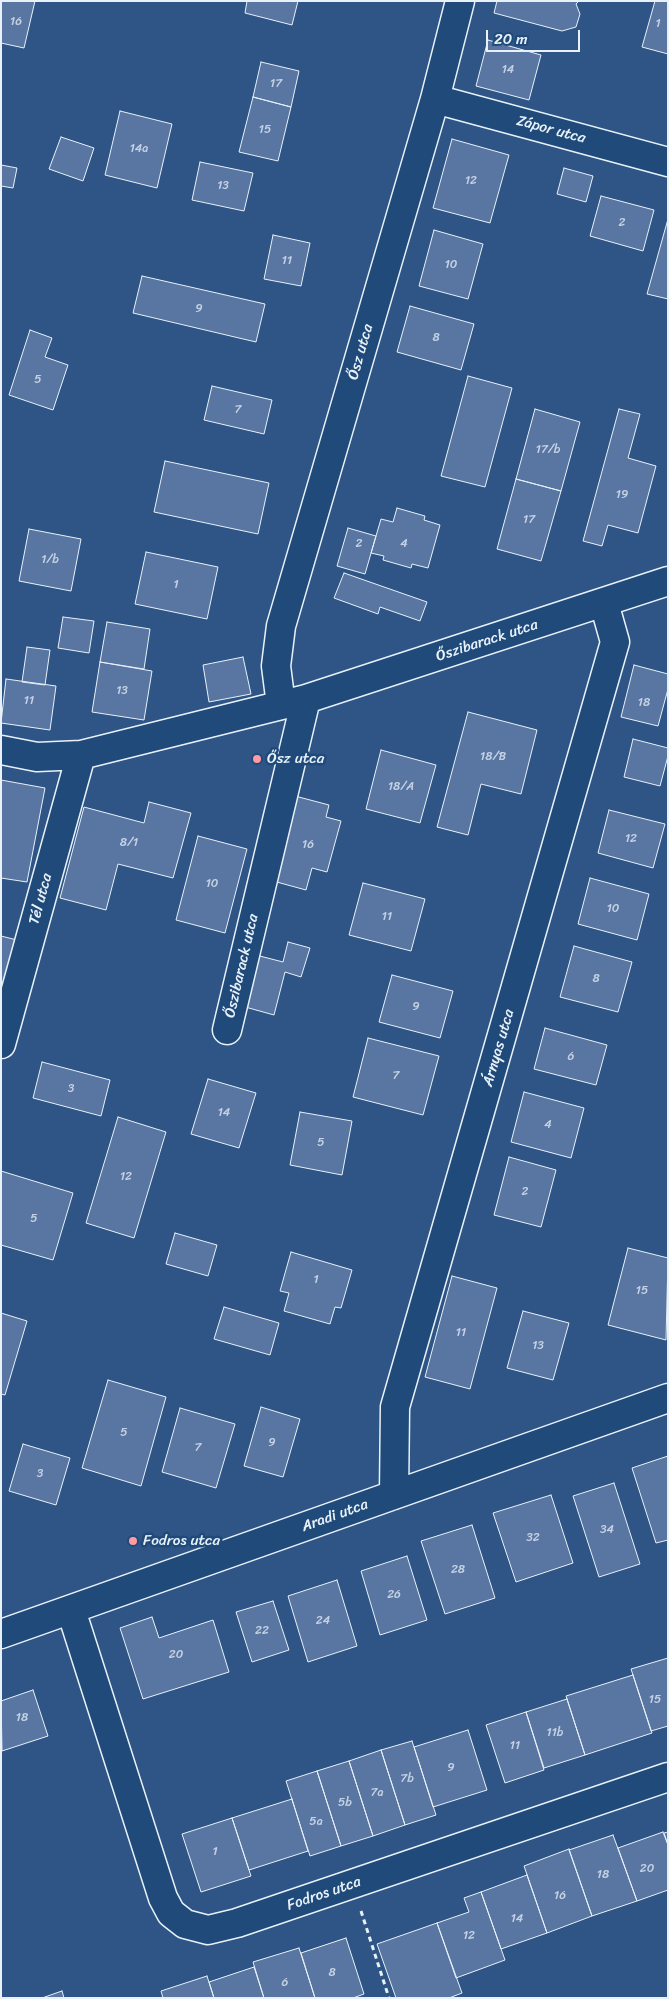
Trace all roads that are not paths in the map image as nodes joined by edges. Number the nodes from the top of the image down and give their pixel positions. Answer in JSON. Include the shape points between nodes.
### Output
{"nodes":[{"id":1,"x":460,"y":1,"type":"edge"},
{"id":2,"x":435,"y":98,"type":"junction"},
{"id":3,"x":668,"y":162,"type":"edge"},
{"id":4,"x":668,"y":581,"type":"edge"},
{"id":5,"x":604,"y":603,"type":"junction"},
{"id":6,"x":306,"y":699,"type":"junction"},
{"id":7,"x":281,"y":705,"type":"junction"},
{"id":8,"x":1,"y":750,"type":"edge"},
{"id":9,"x":81,"y":755,"type":"junction"},
{"id":10,"x":227,"y":1030,"type":"dead end"},
{"id":11,"x":1,"y":1044,"type":"edge"},
{"id":12,"x":668,"y":1398,"type":"edge"},
{"id":13,"x":394,"y":1496,"type":"junction"},
{"id":14,"x":72,"y":1610,"type":"junction"},
{"id":15,"x":1,"y":1634,"type":"edge"},
{"id":16,"x":668,"y":1777,"type":"edge"}],
"edges":[{"from":1,"to":2,"type":"street","name":"Ősz utca"},
{"from":2,"to":3,"type":"street","name":"Zápor utca"},
{"from":2,"to":7,"type":"street","name":"Ősz utca","via":[[280,626],[276,666]]},
{"from":4,"to":5,"type":"street","name":"Őszibarack utca"},
{"from":5,"to":6,"type":"street","name":"Őszibarack utca"},
{"from":5,"to":13,"type":"street","name":"Árnyas utca","via":[[615,642],[396,1407]]},
{"from":6,"to":7,"type":"street","name":"Őszibarack utca"},
{"from":6,"to":10,"type":"street","name":"Őszibarack utca"},
{"from":7,"to":9,"type":"street","name":"Őszibarack utca"},
{"from":8,"to":9,"type":"street","name":"Őszibarack utca","via":[[37,757]]},
{"from":9,"to":11,"type":"street","name":"Tél utca"},
{"from":12,"to":13,"type":"street","name":"Aradi utca"},
{"from":13,"to":14,"type":"street","name":"Aradi utca"},
{"from":14,"to":15,"type":"street","name":"Aradi utca"},
{"from":14,"to":16,"type":"street","name":"Fodros utca","via":[[163,1898],[171,1913],[185,1924],[208,1930],[237,1923]]}]}
